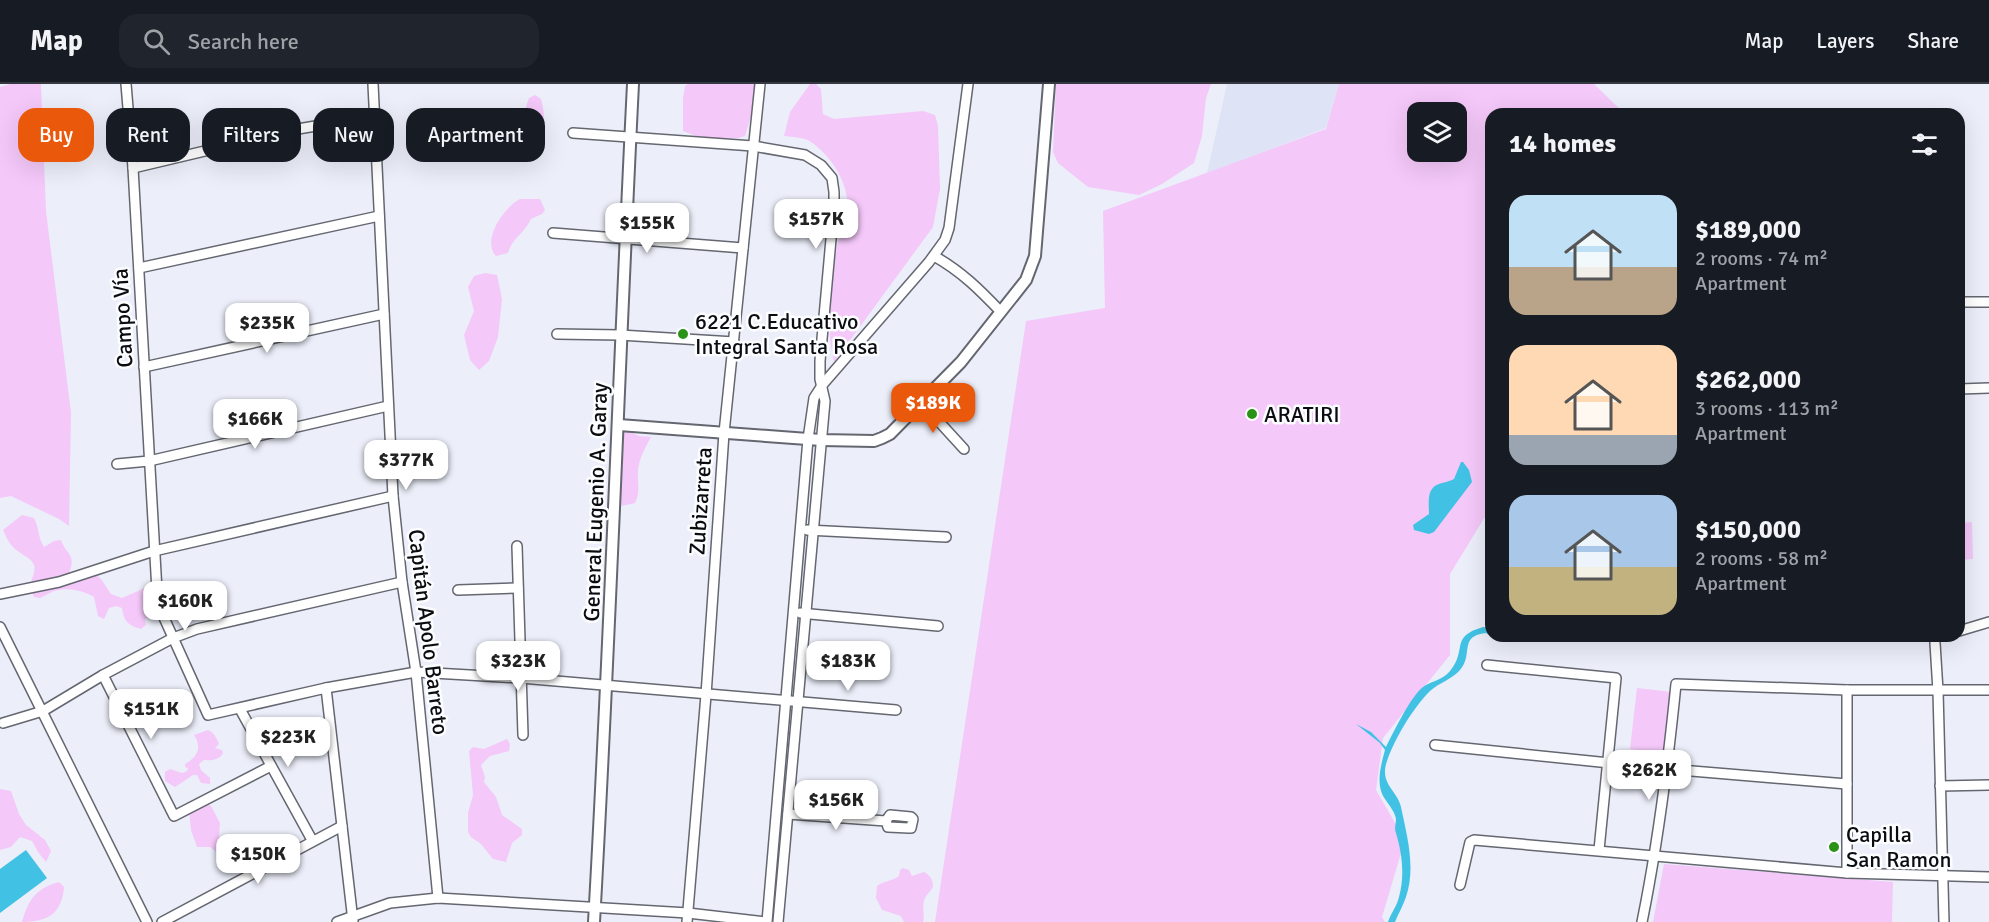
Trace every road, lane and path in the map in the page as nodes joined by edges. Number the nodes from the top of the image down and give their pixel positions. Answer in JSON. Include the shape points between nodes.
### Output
{"nodes":[{"id":1,"x":126,"y":84,"type":"edge"},
{"id":2,"x":373,"y":84,"type":"edge"},
{"id":3,"x":633,"y":84,"type":"edge"},
{"id":4,"x":760,"y":84,"type":"edge"},
{"id":5,"x":968,"y":84,"type":"edge"},
{"id":6,"x":1049,"y":84,"type":"edge"},
{"id":7,"x":374,"y":108,"type":"edge"},
{"id":8,"x":313,"y":127,"type":"edge"},
{"id":9,"x":573,"y":133,"type":"dead end"},
{"id":10,"x":630,"y":138,"type":"junction"},
{"id":11,"x":753,"y":146,"type":"junction"},
{"id":12,"x":376,"y":162,"type":"edge"},
{"id":13,"x":133,"y":168,"type":"junction"},
{"id":14,"x":379,"y":216,"type":"junction"},
{"id":15,"x":553,"y":233,"type":"dead end"},
{"id":16,"x":625,"y":239,"type":"junction"},
{"id":17,"x":743,"y":248,"type":"junction"},
{"id":18,"x":933,"y":256,"type":"junction"},
{"id":19,"x":139,"y":268,"type":"junction"},
{"id":20,"x":1965,"y":302,"type":"edge"},
{"id":21,"x":1989,"y":302,"type":"edge"},
{"id":22,"x":1000,"y":312,"type":"junction"},
{"id":23,"x":384,"y":314,"type":"junction"},
{"id":24,"x":557,"y":334,"type":"dead end"},
{"id":25,"x":620,"y":334,"type":"junction"},
{"id":26,"x":734,"y":342,"type":"junction"},
{"id":27,"x":144,"y":367,"type":"junction"},
{"id":28,"x":823,"y":384,"type":"junction"},
{"id":29,"x":1989,"y":388,"type":"edge"},
{"id":30,"x":1965,"y":389,"type":"edge"},
{"id":31,"x":921,"y":402,"type":"junction"},
{"id":32,"x":388,"y":406,"type":"junction"},
{"id":33,"x":619,"y":425,"type":"junction"},
{"id":34,"x":724,"y":433,"type":"junction"},
{"id":35,"x":808,"y":439,"type":"junction"},
{"id":36,"x":821,"y":440,"type":"junction"},
{"id":37,"x":964,"y":449,"type":"dead end"},
{"id":38,"x":149,"y":460,"type":"junction"},
{"id":39,"x":117,"y":464,"type":"dead end"},
{"id":40,"x":393,"y":496,"type":"junction"},
{"id":41,"x":800,"y":529,"type":"junction"},
{"id":42,"x":813,"y":530,"type":"junction"},
{"id":43,"x":946,"y":537,"type":"dead end"},
{"id":44,"x":518,"y":546,"type":"dead end"},
{"id":45,"x":154,"y":551,"type":"junction"},
{"id":46,"x":402,"y":582,"type":"junction"},
{"id":47,"x":518,"y":588,"type":"junction"},
{"id":48,"x":458,"y":590,"type":"dead end"},
{"id":49,"x":0,"y":594,"type":"edge"},
{"id":50,"x":792,"y":612,"type":"junction"},
{"id":51,"x":806,"y":613,"type":"junction"},
{"id":52,"x":1989,"y":622,"type":"edge"},
{"id":53,"x":938,"y":626,"type":"dead end"},
{"id":54,"x":0,"y":627,"type":"edge"},
{"id":55,"x":1965,"y":629,"type":"edge"},
{"id":56,"x":173,"y":638,"type":"junction"},
{"id":57,"x":1935,"y":642,"type":"dead end"},
{"id":58,"x":1487,"y":665,"type":"dead end"},
{"id":59,"x":416,"y":672,"type":"junction"},
{"id":60,"x":103,"y":675,"type":"junction"},
{"id":61,"x":521,"y":678,"type":"junction"},
{"id":62,"x":607,"y":685,"type":"junction"},
{"id":63,"x":326,"y":688,"type":"junction"},
{"id":64,"x":1847,"y":690,"type":"junction"},
{"id":65,"x":1989,"y":690,"type":"edge"},
{"id":66,"x":1938,"y":691,"type":"junction"},
{"id":67,"x":706,"y":695,"type":"junction"},
{"id":68,"x":784,"y":700,"type":"junction"},
{"id":69,"x":797,"y":701,"type":"junction"},
{"id":70,"x":240,"y":709,"type":"junction"},
{"id":71,"x":896,"y":710,"type":"dead end"},
{"id":72,"x":43,"y":711,"type":"junction"},
{"id":73,"x":3,"y":723,"type":"dead end"},
{"id":74,"x":523,"y":735,"type":"dead end"},
{"id":75,"x":1435,"y":745,"type":"dead end"},
{"id":76,"x":1608,"y":763,"type":"junction"},
{"id":77,"x":271,"y":766,"type":"junction"},
{"id":78,"x":1668,"y":769,"type":"junction"},
{"id":79,"x":1847,"y":784,"type":"junction"},
{"id":80,"x":1989,"y":785,"type":"edge"},
{"id":81,"x":1940,"y":786,"type":"junction"},
{"id":82,"x":788,"y":814,"type":"junction"},
{"id":83,"x":886,"y":821,"type":"dead end"},
{"id":84,"x":342,"y":826,"type":"junction"},
{"id":85,"x":312,"y":840,"type":"junction"},
{"id":86,"x":1599,"y":850,"type":"junction"},
{"id":87,"x":1655,"y":855,"type":"junction"},
{"id":88,"x":1847,"y":873,"type":"junction"},
{"id":89,"x":1942,"y":877,"type":"junction"},
{"id":90,"x":1989,"y":877,"type":"edge"},
{"id":91,"x":1460,"y":885,"type":"dead end"},
{"id":92,"x":438,"y":898,"type":"junction"},
{"id":93,"x":595,"y":907,"type":"junction"},
{"id":94,"x":687,"y":918,"type":"edge"},
{"id":95,"x":352,"y":919,"type":"edge"},
{"id":96,"x":147,"y":922,"type":"edge"},
{"id":97,"x":162,"y":922,"type":"edge"},
{"id":98,"x":337,"y":922,"type":"edge"},
{"id":99,"x":594,"y":922,"type":"edge"},
{"id":100,"x":766,"y":922,"type":"edge"},
{"id":101,"x":778,"y":922,"type":"edge"},
{"id":102,"x":1642,"y":922,"type":"edge"},
{"id":103,"x":1944,"y":922,"type":"edge"}],
"edges":[{"from":1,"to":13,"type":"street","name":"Campo Vía"},
{"from":2,"to":7,"type":"street","name":"Capitán Apolo Barreto"},
{"from":3,"to":10,"type":"street","name":"General Eugenio A. Garay"},
{"from":4,"to":11,"type":"street","name":"Zubizarreta"},
{"from":5,"to":18,"type":"street","via":[[949,228]]},
{"from":6,"to":22,"type":"street","via":[[1035,256],[1026,280]]},
{"from":8,"to":13,"type":"street"},
{"from":9,"to":10,"type":"street"},
{"from":10,"to":11,"type":"street"},
{"from":10,"to":16,"type":"street","name":"General Eugenio A. Garay"},
{"from":11,"to":17,"type":"street","name":"Zubizarreta"},
{"from":11,"to":28,"type":"street","via":[[806,155],[832,178],[834,206],[819,361]]},
{"from":12,"to":14,"type":"street","name":"Capitán Apolo Barreto"},
{"from":13,"to":19,"type":"street","name":"Campo Vía"},
{"from":14,"to":19,"type":"street"},
{"from":14,"to":23,"type":"street","name":"Capitán Apolo Barreto"},
{"from":15,"to":16,"type":"street"},
{"from":16,"to":17,"type":"street"},
{"from":16,"to":25,"type":"street","name":"General Eugenio A. Garay"},
{"from":17,"to":26,"type":"street","name":"Zubizarreta"},
{"from":18,"to":22,"type":"street","via":[[972,282]]},
{"from":18,"to":28,"type":"street"},
{"from":19,"to":27,"type":"street","name":"Campo Vía"},
{"from":20,"to":21,"type":"street"},
{"from":22,"to":31,"type":"street","via":[[961,362]]},
{"from":23,"to":27,"type":"street"},
{"from":23,"to":32,"type":"street","name":"Capitán Apolo Barreto"},
{"from":24,"to":25,"type":"street"},
{"from":25,"to":26,"type":"street"},
{"from":25,"to":33,"type":"street","name":"General Eugenio A. Garay"},
{"from":26,"to":34,"type":"street","name":"Zubizarreta"},
{"from":27,"to":38,"type":"street","name":"Campo Vía"},
{"from":28,"to":35,"type":"street","via":[[814,398]]},
{"from":28,"to":36,"type":"street"},
{"from":29,"to":30,"type":"street"},
{"from":31,"to":36,"type":"street","via":[[890,434],[874,441]]},
{"from":31,"to":37,"type":"street"},
{"from":32,"to":38,"type":"street"},
{"from":32,"to":40,"type":"street","name":"Capitán Apolo Barreto"},
{"from":33,"to":34,"type":"street"},
{"from":33,"to":62,"type":"street","name":"General Eugenio A. Garay"},
{"from":34,"to":35,"type":"street"},
{"from":34,"to":67,"type":"street","name":"Zubizarreta"},
{"from":35,"to":36,"type":"street"},
{"from":35,"to":41,"type":"street"},
{"from":36,"to":42,"type":"street"},
{"from":38,"to":39,"type":"street"},
{"from":38,"to":45,"type":"street","name":"Campo Vía"},
{"from":40,"to":45,"type":"street"},
{"from":40,"to":46,"type":"street","name":"Capitán Apolo Barreto"},
{"from":41,"to":42,"type":"street"},
{"from":41,"to":50,"type":"street"},
{"from":42,"to":43,"type":"street"},
{"from":42,"to":51,"type":"street"},
{"from":44,"to":47,"type":"street"},
{"from":45,"to":49,"type":"street","via":[[59,582]]},
{"from":45,"to":56,"type":"street","name":"Campo Vía","via":[[161,611]]},
{"from":46,"to":56,"type":"street","via":[[197,629]]},
{"from":46,"to":59,"type":"street","name":"Capitán Apolo Barreto"},
{"from":47,"to":48,"type":"street"},
{"from":47,"to":61,"type":"street"},
{"from":50,"to":51,"type":"street"},
{"from":50,"to":68,"type":"street"},
{"from":51,"to":53,"type":"street"},
{"from":51,"to":69,"type":"street"},
{"from":52,"to":55,"type":"street"},
{"from":54,"to":72,"type":"street"},
{"from":56,"to":60,"type":"street"},
{"from":56,"to":70,"type":"street","name":"Campo Vía","via":[[208,715]]},
{"from":57,"to":66,"type":"street"},
{"from":58,"to":76,"type":"street","via":[[1616,678]]},
{"from":59,"to":61,"type":"street"},
{"from":59,"to":63,"type":"street"},
{"from":59,"to":92,"type":"street","name":"Capitán Apolo Barreto"},
{"from":60,"to":72,"type":"street"},
{"from":60,"to":77,"type":"street","via":[[174,816]]},
{"from":61,"to":62,"type":"street"},
{"from":61,"to":74,"type":"street"},
{"from":62,"to":67,"type":"street"},
{"from":62,"to":93,"type":"street","name":"General Eugenio A. Garay"},
{"from":63,"to":70,"type":"street"},
{"from":63,"to":84,"type":"street"},
{"from":64,"to":66,"type":"street"},
{"from":64,"to":78,"type":"street","via":[[1676,684]]},
{"from":64,"to":79,"type":"street"},
{"from":65,"to":66,"type":"street"},
{"from":66,"to":81,"type":"street"},
{"from":67,"to":68,"type":"street"},
{"from":67,"to":94,"type":"street","name":"Zubizarreta"},
{"from":68,"to":69,"type":"street"},
{"from":68,"to":100,"type":"street"},
{"from":69,"to":71,"type":"street"},
{"from":69,"to":82,"type":"street"},
{"from":70,"to":77,"type":"street"},
{"from":72,"to":73,"type":"street"},
{"from":72,"to":96,"type":"street"},
{"from":75,"to":76,"type":"street"},
{"from":76,"to":78,"type":"street"},
{"from":76,"to":86,"type":"street"},
{"from":77,"to":85,"type":"street"},
{"from":78,"to":79,"type":"street"},
{"from":78,"to":87,"type":"street"},
{"from":79,"to":88,"type":"street"},
{"from":80,"to":81,"type":"street"},
{"from":81,"to":89,"type":"street"},
{"from":82,"to":83,"type":"street"},
{"from":82,"to":101,"type":"street"},
{"from":84,"to":85,"type":"street"},
{"from":84,"to":95,"type":"street"},
{"from":85,"to":97,"type":"street"},
{"from":86,"to":87,"type":"street"},
{"from":86,"to":91,"type":"street","via":[[1474,840],[1470,842]]},
{"from":87,"to":88,"type":"street"},
{"from":87,"to":102,"type":"street"},
{"from":88,"to":89,"type":"street"},
{"from":89,"to":90,"type":"street"},
{"from":89,"to":103,"type":"street"},
{"from":92,"to":93,"type":"street"},
{"from":92,"to":95,"type":"street","via":[[390,903]]},
{"from":93,"to":94,"type":"street"},
{"from":93,"to":99,"type":"street","name":"General Eugenio A. Garay"},
{"from":94,"to":100,"type":"street"},
{"from":95,"to":98,"type":"street"}]}
